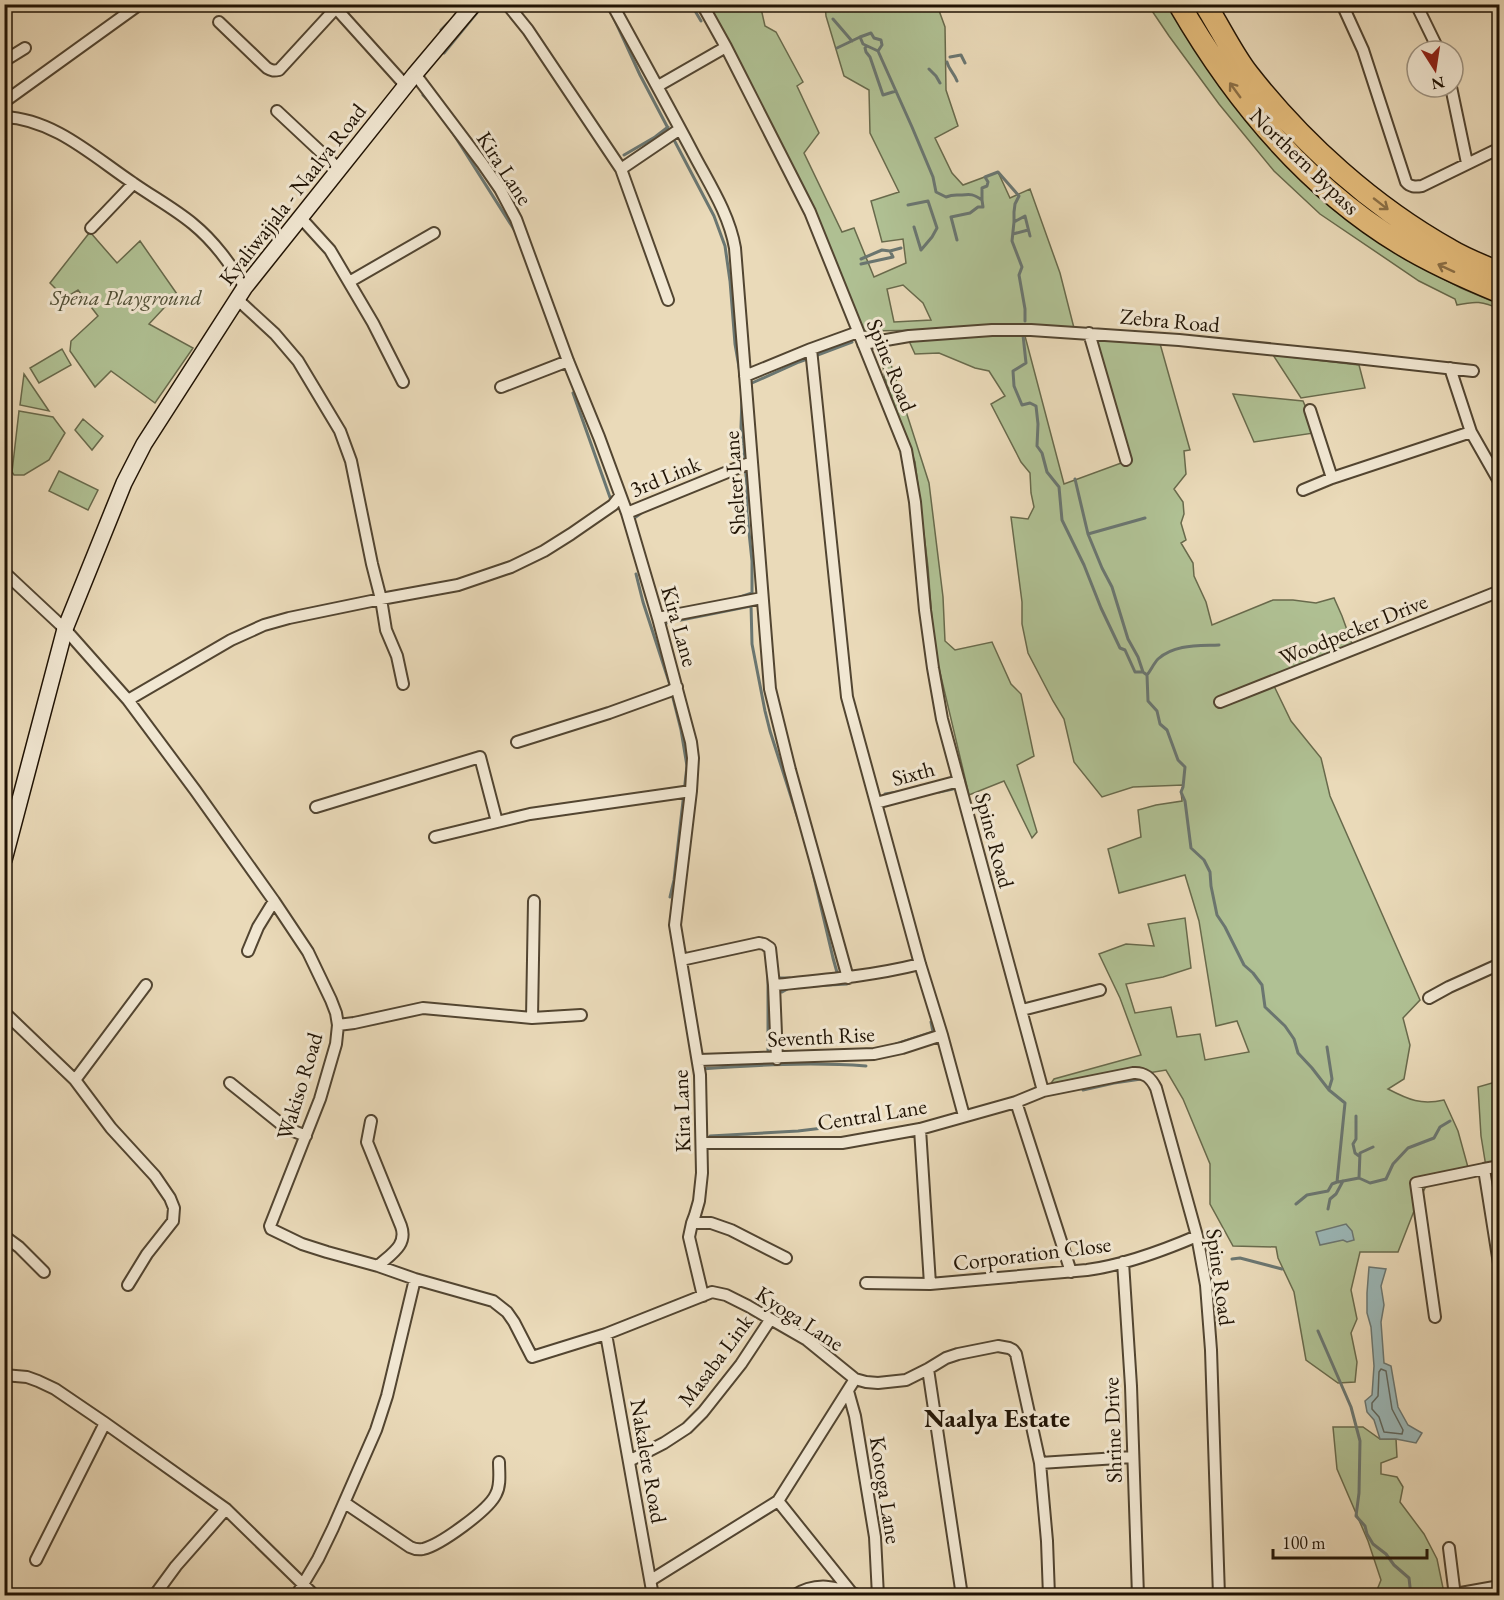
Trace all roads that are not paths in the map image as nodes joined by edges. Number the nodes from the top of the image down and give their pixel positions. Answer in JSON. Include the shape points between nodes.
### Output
{"nodes":[{"id":1,"x":140,"y":4,"type":"edge"},
{"id":2,"x":474,"y":4,"type":"edge"},
{"id":3,"x":507,"y":4,"type":"edge"},
{"id":4,"x":612,"y":4,"type":"edge"},
{"id":5,"x":702,"y":4,"type":"edge"},
{"id":6,"x":1179,"y":4,"type":"edge"},
{"id":7,"x":1205,"y":4,"type":"edge"},
{"id":8,"x":1342,"y":4,"type":"edge"},
{"id":9,"x":1416,"y":4,"type":"edge"},
{"id":10,"x":335,"y":6,"type":"edge"},
{"id":11,"x":219,"y":22,"type":"dead end"},
{"id":12,"x":1433,"y":39,"type":"edge"},
{"id":13,"x":726,"y":47,"type":"junction"},
{"id":14,"x":25,"y":48,"type":"dead end"},
{"id":15,"x":4,"y":61,"type":"edge"},
{"id":16,"x":410,"y":80,"type":"junction"},
{"id":17,"x":658,"y":86,"type":"junction"},
{"id":18,"x":1454,"y":99,"type":"edge"},
{"id":19,"x":4,"y":102,"type":"edge"},
{"id":20,"x":277,"y":111,"type":"dead end"},
{"id":21,"x":4,"y":117,"type":"edge"},
{"id":22,"x":675,"y":133,"type":"junction"},
{"id":23,"x":1500,"y":148,"type":"edge"},
{"id":24,"x":1467,"y":163,"type":"junction"},
{"id":25,"x":339,"y":169,"type":"junction"},
{"id":26,"x":621,"y":169,"type":"junction"},
{"id":27,"x":133,"y":184,"type":"junction"},
{"id":28,"x":300,"y":217,"type":"junction"},
{"id":29,"x":92,"y":228,"type":"dead end"},
{"id":30,"x":434,"y":233,"type":"dead end"},
{"id":31,"x":1500,"y":273,"type":"edge"},
{"id":32,"x":349,"y":282,"type":"junction"},
{"id":33,"x":1500,"y":292,"type":"edge"},
{"id":34,"x":241,"y":293,"type":"junction"},
{"id":35,"x":668,"y":300,"type":"dead end"},
{"id":36,"x":858,"y":332,"type":"junction"},
{"id":37,"x":1089,"y":333,"type":"junction"},
{"id":38,"x":863,"y":344,"type":"junction"},
{"id":39,"x":812,"y":354,"type":"junction"},
{"id":40,"x":568,"y":361,"type":"junction"},
{"id":41,"x":1450,"y":368,"type":"junction"},
{"id":42,"x":1473,"y":371,"type":"dead end"},
{"id":43,"x":745,"y":376,"type":"junction"},
{"id":44,"x":402,"y":382,"type":"dead end"},
{"id":45,"x":501,"y":387,"type":"dead end"},
{"id":46,"x":1310,"y":410,"type":"dead end"},
{"id":47,"x":1471,"y":432,"type":"junction"},
{"id":48,"x":1126,"y":460,"type":"dead end"},
{"id":49,"x":752,"y":462,"type":"junction"},
{"id":50,"x":1332,"y":478,"type":"junction"},
{"id":51,"x":1500,"y":483,"type":"edge"},
{"id":52,"x":1303,"y":490,"type":"dead end"},
{"id":53,"x":620,"y":496,"type":"junction"},
{"id":54,"x":627,"y":513,"type":"junction"},
{"id":55,"x":4,"y":572,"type":"edge"},
{"id":56,"x":1500,"y":591,"type":"edge"},
{"id":57,"x":381,"y":599,"type":"junction"},
{"id":58,"x":755,"y":599,"type":"junction"},
{"id":59,"x":658,"y":618,"type":"junction"},
{"id":60,"x":65,"y":629,"type":"junction"},
{"id":61,"x":403,"y":684,"type":"dead end"},
{"id":62,"x":673,"y":689,"type":"junction"},
{"id":63,"x":128,"y":700,"type":"junction"},
{"id":64,"x":1220,"y":702,"type":"dead end"},
{"id":65,"x":517,"y":742,"type":"dead end"},
{"id":66,"x":959,"y":782,"type":"junction"},
{"id":67,"x":686,"y":792,"type":"junction"},
{"id":68,"x":876,"y":803,"type":"junction"},
{"id":69,"x":316,"y":807,"type":"dead end"},
{"id":70,"x":497,"y":822,"type":"junction"},
{"id":71,"x":435,"y":837,"type":"dead end"},
{"id":72,"x":4,"y":860,"type":"edge"},
{"id":73,"x":274,"y":901,"type":"junction"},
{"id":74,"x":534,"y":902,"type":"dead end"},
{"id":75,"x":248,"y":951,"type":"dead end"},
{"id":76,"x":681,"y":960,"type":"junction"},
{"id":77,"x":920,"y":964,"type":"junction"},
{"id":78,"x":1500,"y":964,"type":"edge"},
{"id":79,"x":848,"y":978,"type":"junction"},
{"id":80,"x":146,"y":985,"type":"dead end"},
{"id":81,"x":774,"y":985,"type":"junction"},
{"id":82,"x":1100,"y":990,"type":"dead end"},
{"id":83,"x":1429,"y":998,"type":"dead end"},
{"id":84,"x":1022,"y":1010,"type":"junction"},
{"id":85,"x":4,"y":1012,"type":"edge"},
{"id":86,"x":581,"y":1015,"type":"dead end"},
{"id":87,"x":532,"y":1018,"type":"junction"},
{"id":88,"x":338,"y":1025,"type":"junction"},
{"id":89,"x":942,"y":1035,"type":"junction"},
{"id":90,"x":777,"y":1059,"type":"junction"},
{"id":91,"x":699,"y":1060,"type":"junction"},
{"id":92,"x":75,"y":1080,"type":"junction"},
{"id":93,"x":230,"y":1083,"type":"dead end"},
{"id":94,"x":1043,"y":1091,"type":"junction"},
{"id":95,"x":1016,"y":1102,"type":"junction"},
{"id":96,"x":964,"y":1116,"type":"junction"},
{"id":97,"x":370,"y":1121,"type":"dead end"},
{"id":98,"x":920,"y":1129,"type":"junction"},
{"id":99,"x":306,"y":1136,"type":"junction"},
{"id":100,"x":703,"y":1143,"type":"junction"},
{"id":101,"x":1500,"y":1166,"type":"edge"},
{"id":102,"x":1485,"y":1169,"type":"junction"},
{"id":103,"x":692,"y":1223,"type":"junction"},
{"id":104,"x":4,"y":1236,"type":"edge"},
{"id":105,"x":1197,"y":1236,"type":"junction"},
{"id":106,"x":786,"y":1258,"type":"dead end"},
{"id":107,"x":1124,"y":1262,"type":"junction"},
{"id":108,"x":378,"y":1266,"type":"junction"},
{"id":109,"x":1500,"y":1270,"type":"edge"},
{"id":110,"x":44,"y":1272,"type":"dead end"},
{"id":111,"x":1071,"y":1272,"type":"junction"},
{"id":112,"x":416,"y":1279,"type":"junction"},
{"id":113,"x":866,"y":1283,"type":"dead end"},
{"id":114,"x":930,"y":1284,"type":"junction"},
{"id":115,"x":128,"y":1285,"type":"dead end"},
{"id":116,"x":703,"y":1296,"type":"junction"},
{"id":117,"x":1435,"y":1317,"type":"dead end"},
{"id":118,"x":771,"y":1320,"type":"junction"},
{"id":119,"x":606,"y":1334,"type":"junction"},
{"id":120,"x":532,"y":1357,"type":"joint"},
{"id":121,"x":928,"y":1369,"type":"junction"},
{"id":122,"x":4,"y":1375,"type":"edge"},
{"id":123,"x":855,"y":1379,"type":"junction"},
{"id":124,"x":848,"y":1391,"type":"junction"},
{"id":125,"x":105,"y":1423,"type":"junction"},
{"id":126,"x":1133,"y":1457,"type":"junction"},
{"id":127,"x":629,"y":1461,"type":"junction"},
{"id":128,"x":499,"y":1462,"type":"dead end"},
{"id":129,"x":1040,"y":1463,"type":"junction"},
{"id":130,"x":778,"y":1501,"type":"junction"},
{"id":131,"x":345,"y":1503,"type":"junction"},
{"id":132,"x":226,"y":1509,"type":"junction"},
{"id":133,"x":1449,"y":1548,"type":"dead end"},
{"id":134,"x":36,"y":1560,"type":"dead end"},
{"id":135,"x":651,"y":1580,"type":"junction"},
{"id":136,"x":303,"y":1585,"type":"junction"},
{"id":137,"x":1500,"y":1586,"type":"edge"},
{"id":138,"x":829,"y":1591,"type":"edge"},
{"id":139,"x":856,"y":1594,"type":"edge"},
{"id":140,"x":1455,"y":1595,"type":"edge"},
{"id":141,"x":154,"y":1596,"type":"edge"},
{"id":142,"x":296,"y":1596,"type":"edge"},
{"id":143,"x":315,"y":1596,"type":"edge"},
{"id":144,"x":653,"y":1596,"type":"edge"},
{"id":145,"x":793,"y":1596,"type":"edge"},
{"id":146,"x":878,"y":1596,"type":"edge"},
{"id":147,"x":962,"y":1596,"type":"edge"},
{"id":148,"x":1049,"y":1596,"type":"edge"},
{"id":149,"x":1138,"y":1596,"type":"edge"},
{"id":150,"x":1219,"y":1596,"type":"edge"}],
"edges":[{"from":1,"to":19,"type":"street"},
{"from":2,"to":16,"type":"main road","name":"Kyaliwajjala - Naalya Road"},
{"from":3,"to":26,"type":"street"},
{"from":4,"to":17,"type":"street","name":"Shelter Lane"},
{"from":5,"to":13,"type":"street","name":"Spine Road"},
{"from":33,"to":6,"type":"highway","name":"Northern Bypass","one_way":true,"via":[[1442,267],[1354,212],[1261,122],[1236,92]]},
{"from":7,"to":31,"type":"highway","name":"Northern Bypass","one_way":true,"via":[[1247,73],[1308,142],[1349,180],[1450,251]]},
{"from":8,"to":24,"type":"street","via":[[1363,50],[1408,185],[1422,186]]},
{"from":9,"to":12,"type":"street"},
{"from":10,"to":11,"type":"street","via":[[275,71],[267,68]]},
{"from":10,"to":16,"type":"street","name":"Kira Lane"},
{"from":13,"to":17,"type":"street"},
{"from":13,"to":36,"type":"street","name":"Spine Road","via":[[810,212]]},
{"from":14,"to":15,"type":"street"},
{"from":16,"to":25,"type":"main road","name":"Kyaliwajjala - Naalya Road"},
{"from":16,"to":40,"type":"street","name":"Kira Lane","via":[[500,189],[516,219]]},
{"from":17,"to":22,"type":"street","name":"Shelter Lane"},
{"from":18,"to":24,"type":"street"},
{"from":20,"to":25,"type":"street"},
{"from":21,"to":27,"type":"street","via":[[47,127]]},
{"from":22,"to":26,"type":"street"},
{"from":22,"to":43,"type":"street","name":"Shelter Lane","via":[[733,235]]},
{"from":23,"to":24,"type":"street"},
{"from":25,"to":28,"type":"main road","name":"Kyaliwajjala - Naalya Road"},
{"from":26,"to":35,"type":"street"},
{"from":27,"to":29,"type":"street"},
{"from":27,"to":34,"type":"street","via":[[201,231],[227,259]]},
{"from":28,"to":32,"type":"street","via":[[330,250]]},
{"from":28,"to":34,"type":"main road","name":"Kyaliwajjala - Naalya Road"},
{"from":30,"to":32,"type":"street"},
{"from":32,"to":44,"type":"street"},
{"from":34,"to":57,"type":"street","via":[[298,361],[340,431],[351,461]]},
{"from":34,"to":60,"type":"main road","name":"Kyaliwajjala - Naalya Road","via":[[129,474]]},
{"from":36,"to":38,"type":"street","name":"Spine Road"},
{"from":36,"to":39,"type":"street"},
{"from":37,"to":38,"type":"street","name":"Zebra Road","via":[[992,330]]},
{"from":37,"to":41,"type":"street","name":"Zebra Road"},
{"from":37,"to":48,"type":"street"},
{"from":38,"to":66,"type":"street","name":"Spine Road","via":[[906,450],[933,668]]},
{"from":39,"to":43,"type":"street"},
{"from":39,"to":68,"type":"street","via":[[847,697]]},
{"from":40,"to":45,"type":"street"},
{"from":40,"to":53,"type":"street","name":"Kira Lane"},
{"from":41,"to":42,"type":"street","name":"Zebra Road"},
{"from":41,"to":47,"type":"street"},
{"from":43,"to":49,"type":"street","name":"Shelter Lane"},
{"from":46,"to":50,"type":"street"},
{"from":47,"to":50,"type":"street"},
{"from":47,"to":51,"type":"street"},
{"from":49,"to":54,"type":"street","name":"3rd Link"},
{"from":49,"to":58,"type":"street","name":"Shelter Lane"},
{"from":50,"to":52,"type":"street"},
{"from":53,"to":54,"type":"street","name":"Kira Lane"},
{"from":53,"to":57,"type":"street","via":[[571,534],[517,565],[458,585]]},
{"from":54,"to":59,"type":"street","name":"Kira Lane"},
{"from":55,"to":60,"type":"street","name":"Wakiso Road"},
{"from":56,"to":64,"type":"street","name":"Woodpecker Drive"},
{"from":57,"to":61,"type":"street"},
{"from":57,"to":63,"type":"street","via":[[264,625]]},
{"from":58,"to":59,"type":"street"},
{"from":58,"to":79,"type":"street","name":"Shelter Lane","via":[[770,689]]},
{"from":59,"to":62,"type":"street","name":"Kira Lane"},
{"from":60,"to":63,"type":"street","name":"Wakiso Road"},
{"from":60,"to":72,"type":"main road","name":"Kyaliwajjala - Naalya Road"},
{"from":62,"to":65,"type":"street"},
{"from":62,"to":67,"type":"street","name":"Kira Lane","via":[[691,742],[693,758]]},
{"from":63,"to":73,"type":"street","name":"Wakiso Road"},
{"from":66,"to":68,"type":"street","name":"Sixth"},
{"from":66,"to":84,"type":"street","name":"Spine Road"},
{"from":67,"to":70,"type":"street"},
{"from":67,"to":76,"type":"street","name":"Kira Lane","via":[[676,914]]},
{"from":68,"to":77,"type":"street"},
{"from":69,"to":70,"type":"street","via":[[480,757]]},
{"from":70,"to":71,"type":"street"},
{"from":73,"to":75,"type":"street"},
{"from":73,"to":88,"type":"street","name":"Wakiso Road","via":[[308,952],[331,1000]]},
{"from":74,"to":87,"type":"street"},
{"from":76,"to":81,"type":"street","via":[[764,944],[770,948]]},
{"from":76,"to":91,"type":"street","name":"Kira Lane"},
{"from":77,"to":79,"type":"street"},
{"from":77,"to":89,"type":"street"},
{"from":78,"to":83,"type":"street"},
{"from":79,"to":81,"type":"street"},
{"from":80,"to":92,"type":"street"},
{"from":81,"to":90,"type":"street"},
{"from":82,"to":84,"type":"street"},
{"from":84,"to":94,"type":"street","name":"Spine Road"},
{"from":85,"to":92,"type":"street"},
{"from":86,"to":87,"type":"street"},
{"from":87,"to":88,"type":"street","via":[[423,1008]]},
{"from":88,"to":99,"type":"street","name":"Wakiso Road","via":[[336,1044]]},
{"from":89,"to":90,"type":"street","name":"Seventh Rise","via":[[874,1054]]},
{"from":89,"to":96,"type":"street"},
{"from":90,"to":91,"type":"street","name":"Seventh Rise"},
{"from":91,"to":100,"type":"street","name":"Kira Lane"},
{"from":92,"to":115,"type":"street","via":[[111,1128],[155,1176],[174,1208],[173,1221]]},
{"from":93,"to":99,"type":"street","via":[[286,1128]]},
{"from":94,"to":95,"type":"street","name":"Central Lane"},
{"from":94,"to":105,"type":"street","name":"Spine Road","via":[[1133,1072],[1150,1078]]},
{"from":95,"to":96,"type":"street","name":"Central Lane"},
{"from":95,"to":111,"type":"street"},
{"from":96,"to":98,"type":"street","name":"Central Lane"},
{"from":97,"to":108,"type":"street","via":[[367,1142],[404,1236]]},
{"from":98,"to":100,"type":"street","name":"Central Lane","via":[[842,1143]]},
{"from":98,"to":114,"type":"street"},
{"from":99,"to":108,"type":"street","name":"Wakiso Road","via":[[271,1229],[302,1244]]},
{"from":100,"to":103,"type":"street","name":"Kira Lane","via":[[699,1201]]},
{"from":101,"to":102,"type":"street"},
{"from":102,"to":109,"type":"street"},
{"from":102,"to":117,"type":"street","via":[[1416,1183]]},
{"from":103,"to":106,"type":"street","via":[[711,1223],[730,1230]]},
{"from":103,"to":116,"type":"street","name":"Kira Lane","via":[[689,1237]]},
{"from":104,"to":110,"type":"street"},
{"from":105,"to":107,"type":"street","name":"Corporation Close"},
{"from":105,"to":150,"type":"street","name":"Spine Road","via":[[1211,1350]]},
{"from":107,"to":111,"type":"street","name":"Corporation Close"},
{"from":107,"to":126,"type":"street","name":"Shrine Drive"},
{"from":108,"to":112,"type":"street","name":"Wakiso Road"},
{"from":111,"to":114,"type":"street","name":"Corporation Close"},
{"from":112,"to":120,"type":"street","name":"Wakiso Road","via":[[493,1301],[514,1322]]},
{"from":112,"to":131,"type":"street","via":[[387,1396]]},
{"from":113,"to":114,"type":"street","name":"Corporation Close"},
{"from":116,"to":118,"type":"street","name":"Kyoga Lane","via":[[712,1292],[726,1295]]},
{"from":116,"to":119,"type":"street","name":"Kyoga Lane"},
{"from":118,"to":123,"type":"street","name":"Kyoga Lane","via":[[807,1340]]},
{"from":118,"to":127,"type":"street","name":"Masaba Link","via":[[741,1364],[687,1428]]},
{"from":119,"to":120,"type":"street","name":"Kyoga Lane"},
{"from":119,"to":127,"type":"street","name":"Nakalere Road"},
{"from":121,"to":123,"type":"street","name":"Kyoga Lane","via":[[895,1382]]},
{"from":121,"to":129,"type":"street","name":"Kyoga Lane","via":[[958,1353],[998,1346],[1013,1350]]},
{"from":121,"to":147,"type":"street"},
{"from":122,"to":125,"type":"street","via":[[38,1381]]},
{"from":123,"to":124,"type":"street"},
{"from":124,"to":130,"type":"street"},
{"from":124,"to":146,"type":"street","name":"Kotoga Lane","via":[[875,1537]]},
{"from":125,"to":132,"type":"street"},
{"from":125,"to":134,"type":"street"},
{"from":126,"to":129,"type":"street"},
{"from":126,"to":149,"type":"street","name":"Shrine Drive"},
{"from":127,"to":135,"type":"street","name":"Nakalere Road"},
{"from":128,"to":131,"type":"street","via":[[499,1486],[493,1501],[477,1516],[425,1549],[410,1547]]},
{"from":129,"to":148,"type":"street","name":"Kyoga Lane"},
{"from":130,"to":135,"type":"street"},
{"from":130,"to":139,"type":"street"},
{"from":131,"to":136,"type":"street"},
{"from":132,"to":136,"type":"street"},
{"from":132,"to":141,"type":"street"},
{"from":133,"to":140,"type":"street"},
{"from":135,"to":144,"type":"street","name":"Nakalere Road"},
{"from":136,"to":142,"type":"street"},
{"from":136,"to":143,"type":"street"},
{"from":137,"to":140,"type":"street"},
{"from":138,"to":139,"type":"street"},
{"from":138,"to":145,"type":"street","via":[[822,1585]]}]}
